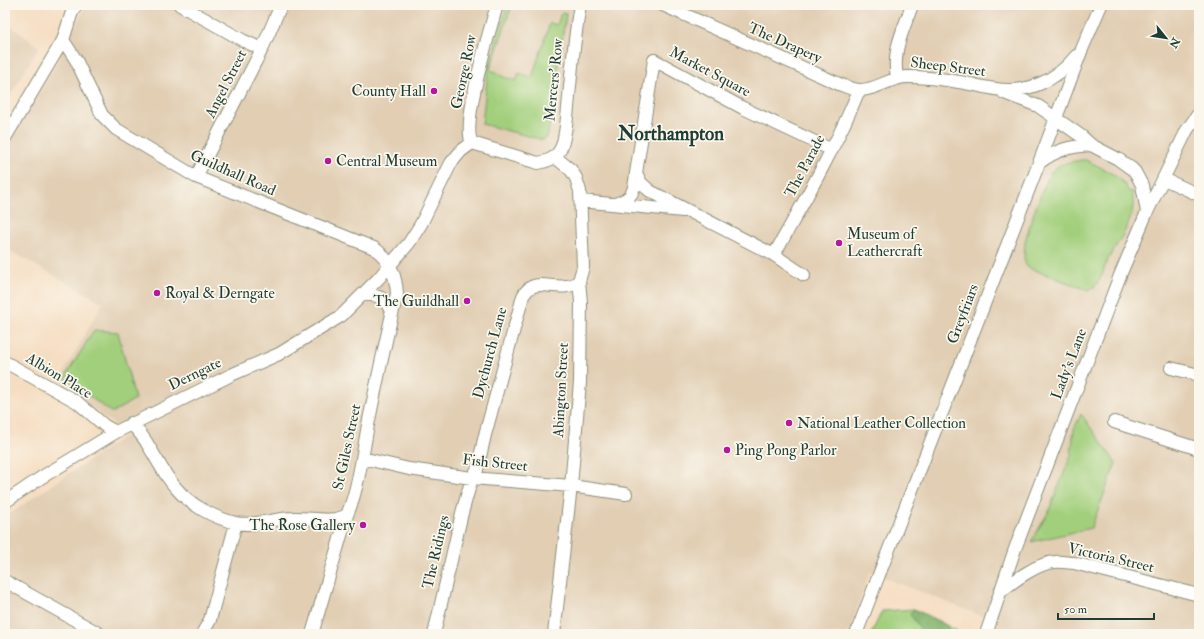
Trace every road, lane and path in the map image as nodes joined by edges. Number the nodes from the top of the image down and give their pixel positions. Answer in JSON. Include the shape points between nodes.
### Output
{"nodes":[{"id":1,"x":76,"y":5,"type":"edge"},
{"id":2,"x":180,"y":5,"type":"edge"},
{"id":3,"x":281,"y":5,"type":"edge"},
{"id":4,"x":497,"y":5,"type":"edge"},
{"id":5,"x":580,"y":5,"type":"edge"},
{"id":6,"x":663,"y":5,"type":"edge"},
{"id":7,"x":912,"y":5,"type":"edge"},
{"id":8,"x":1101,"y":5,"type":"edge"},
{"id":9,"x":63,"y":40,"type":"junction"},
{"id":10,"x":262,"y":49,"type":"junction"},
{"id":11,"x":1082,"y":49,"type":"junction"},
{"id":12,"x":897,"y":78,"type":"junction"},
{"id":13,"x":996,"y":89,"type":"junction"},
{"id":14,"x":860,"y":90,"type":"junction"},
{"id":15,"x":1199,"y":113,"type":"edge"},
{"id":16,"x":1056,"y":119,"type":"junction"},
{"id":17,"x":5,"y":138,"type":"edge"},
{"id":18,"x":472,"y":144,"type":"junction"},
{"id":19,"x":1091,"y":145,"type":"junction"},
{"id":20,"x":832,"y":150,"type":"junction"},
{"id":21,"x":555,"y":157,"type":"junction"},
{"id":22,"x":1040,"y":163,"type":"junction"},
{"id":23,"x":636,"y":173,"type":"junction"},
{"id":24,"x":196,"y":177,"type":"junction"},
{"id":25,"x":1164,"y":179,"type":"junction"},
{"id":26,"x":1199,"y":195,"type":"edge"},
{"id":27,"x":581,"y":201,"type":"junction"},
{"id":28,"x":615,"y":204,"type":"junction"},
{"id":29,"x":690,"y":212,"type":"junction"},
{"id":30,"x":1147,"y":212,"type":"junction"},
{"id":31,"x":774,"y":255,"type":"junction"},
{"id":32,"x":390,"y":264,"type":"junction"},
{"id":33,"x":804,"y":275,"type":"dead end"},
{"id":34,"x":579,"y":281,"type":"junction"},
{"id":35,"x":362,"y":295,"type":"junction"},
{"id":36,"x":392,"y":315,"type":"junction"},
{"id":37,"x":5,"y":362,"type":"edge"},
{"id":38,"x":1171,"y":368,"type":"dead end"},
{"id":39,"x":1199,"y":375,"type":"edge"},
{"id":40,"x":1114,"y":422,"type":"dead end"},
{"id":41,"x":131,"y":423,"type":"junction"},
{"id":42,"x":116,"y":432,"type":"junction"},
{"id":43,"x":1199,"y":449,"type":"edge"},
{"id":44,"x":362,"y":458,"type":"junction"},
{"id":45,"x":472,"y":478,"type":"junction"},
{"id":46,"x":571,"y":486,"type":"junction"},
{"id":47,"x":626,"y":494,"type":"dead end"},
{"id":48,"x":5,"y":502,"type":"edge"},
{"id":49,"x":347,"y":515,"type":"junction"},
{"id":50,"x":236,"y":523,"type":"junction"},
{"id":51,"x":5,"y":581,"type":"edge"},
{"id":52,"x":1000,"y":592,"type":"junction"},
{"id":53,"x":1199,"y":595,"type":"edge"},
{"id":54,"x":100,"y":634,"type":"edge"},
{"id":55,"x":202,"y":634,"type":"edge"},
{"id":56,"x":312,"y":634,"type":"edge"},
{"id":57,"x":434,"y":634,"type":"edge"},
{"id":58,"x":554,"y":634,"type":"edge"},
{"id":59,"x":856,"y":634,"type":"edge"},
{"id":60,"x":986,"y":634,"type":"edge"}],
"edges":[{"from":1,"to":9,"type":"street"},
{"from":2,"to":10,"type":"street"},
{"from":3,"to":10,"type":"street","name":"Angel Street"},
{"from":4,"to":18,"type":"street","name":"George Row","via":[[479,69],[470,125]]},
{"from":5,"to":21,"type":"street","name":"Mercers' Row","via":[[566,127],[562,148]]},
{"from":6,"to":14,"type":"street","name":"The Drapery","via":[[839,84]]},
{"from":7,"to":12,"type":"street","via":[[897,48]]},
{"from":8,"to":11,"type":"street","name":"Greyfriars"},
{"from":9,"to":17,"type":"street"},
{"from":9,"to":24,"type":"street","name":"Guildhall Road","via":[[76,60],[102,115],[116,129]]},
{"from":10,"to":24,"type":"street","name":"Angel Street"},
{"from":11,"to":13,"type":"street","name":"Sheep Street","via":[[1054,78],[1025,88]]},
{"from":11,"to":16,"type":"street","name":"Greyfriars"},
{"from":12,"to":13,"type":"street","name":"Sheep Street","via":[[938,79]]},
{"from":12,"to":14,"type":"street","name":"The Drapery","via":[[882,85]]},
{"from":13,"to":16,"type":"street","name":"Sheep Street","via":[[1038,106]]},
{"from":14,"to":20,"type":"street","name":"The Parade"},
{"from":15,"to":25,"type":"street","name":"Lady's Lane","via":[[1187,130]]},
{"from":16,"to":19,"type":"street"},
{"from":16,"to":22,"type":"street","name":"Greyfriars"},
{"from":18,"to":21,"type":"street","via":[[538,163]]},
{"from":18,"to":32,"type":"street","name":"Derngate","via":[[461,151],[451,164],[421,224]]},
{"from":19,"to":22,"type":"street","via":[[1060,150]]},
{"from":19,"to":30,"type":"street","via":[[1136,172],[1142,185]]},
{"from":20,"to":23,"type":"street","name":"Market Square","via":[[743,108],[654,60]]},
{"from":20,"to":31,"type":"street","name":"The Parade"},
{"from":21,"to":27,"type":"street","name":"Abington Street","via":[[571,170],[576,178]]},
{"from":22,"to":59,"type":"street","name":"Greyfriars"},
{"from":23,"to":28,"type":"street","name":"Market Square","via":[[632,195]]},
{"from":23,"to":29,"type":"street","via":[[641,183],[650,191]]},
{"from":24,"to":32,"type":"street","name":"Guildhall Road","via":[[374,248],[381,252]]},
{"from":25,"to":26,"type":"street"},
{"from":25,"to":30,"type":"street","name":"Lady's Lane"},
{"from":27,"to":28,"type":"street"},
{"from":27,"to":34,"type":"street","name":"Abington Street","via":[[583,267]]},
{"from":28,"to":29,"type":"street"},
{"from":29,"to":31,"type":"street"},
{"from":30,"to":52,"type":"street","name":"Lady's Lane","via":[[1121,273]]},
{"from":31,"to":33,"type":"street"},
{"from":32,"to":35,"type":"street","name":"Derngate"},
{"from":32,"to":36,"type":"street","name":"St Giles Street","via":[[397,294]]},
{"from":34,"to":45,"type":"street","name":"Dychurch Lane","via":[[567,286],[539,285],[526,289],[509,342],[477,470]]},
{"from":34,"to":46,"type":"street","name":"Abington Street","via":[[580,382]]},
{"from":35,"to":36,"type":"street","via":[[373,294],[382,297]]},
{"from":35,"to":41,"type":"street","name":"Derngate","via":[[341,316],[279,354]]},
{"from":36,"to":44,"type":"street","name":"St Giles Street"},
{"from":37,"to":42,"type":"street","name":"Albion Place","via":[[77,402]]},
{"from":38,"to":39,"type":"street"},
{"from":40,"to":43,"type":"street"},
{"from":41,"to":42,"type":"street","name":"Derngate"},
{"from":41,"to":50,"type":"street","via":[[147,443],[175,488],[190,502]]},
{"from":42,"to":48,"type":"street","name":"Derngate"},
{"from":44,"to":45,"type":"street","name":"Fish Street"},
{"from":44,"to":49,"type":"street","name":"St Giles Street"},
{"from":45,"to":46,"type":"street","name":"Fish Street"},
{"from":45,"to":57,"type":"street","name":"The Ridings"},
{"from":46,"to":47,"type":"street","name":"Fish Street"},
{"from":46,"to":58,"type":"street","name":"Abington Street"},
{"from":49,"to":50,"type":"street","via":[[331,519],[292,518]]},
{"from":49,"to":56,"type":"street","name":"St Giles Street"},
{"from":50,"to":55,"type":"street","via":[[210,620]]},
{"from":51,"to":54,"type":"street"},
{"from":52,"to":53,"type":"street","name":"Victoria Street","via":[[1031,571],[1055,562],[1074,563]]},
{"from":52,"to":60,"type":"street","name":"Lady's Lane"}]}
